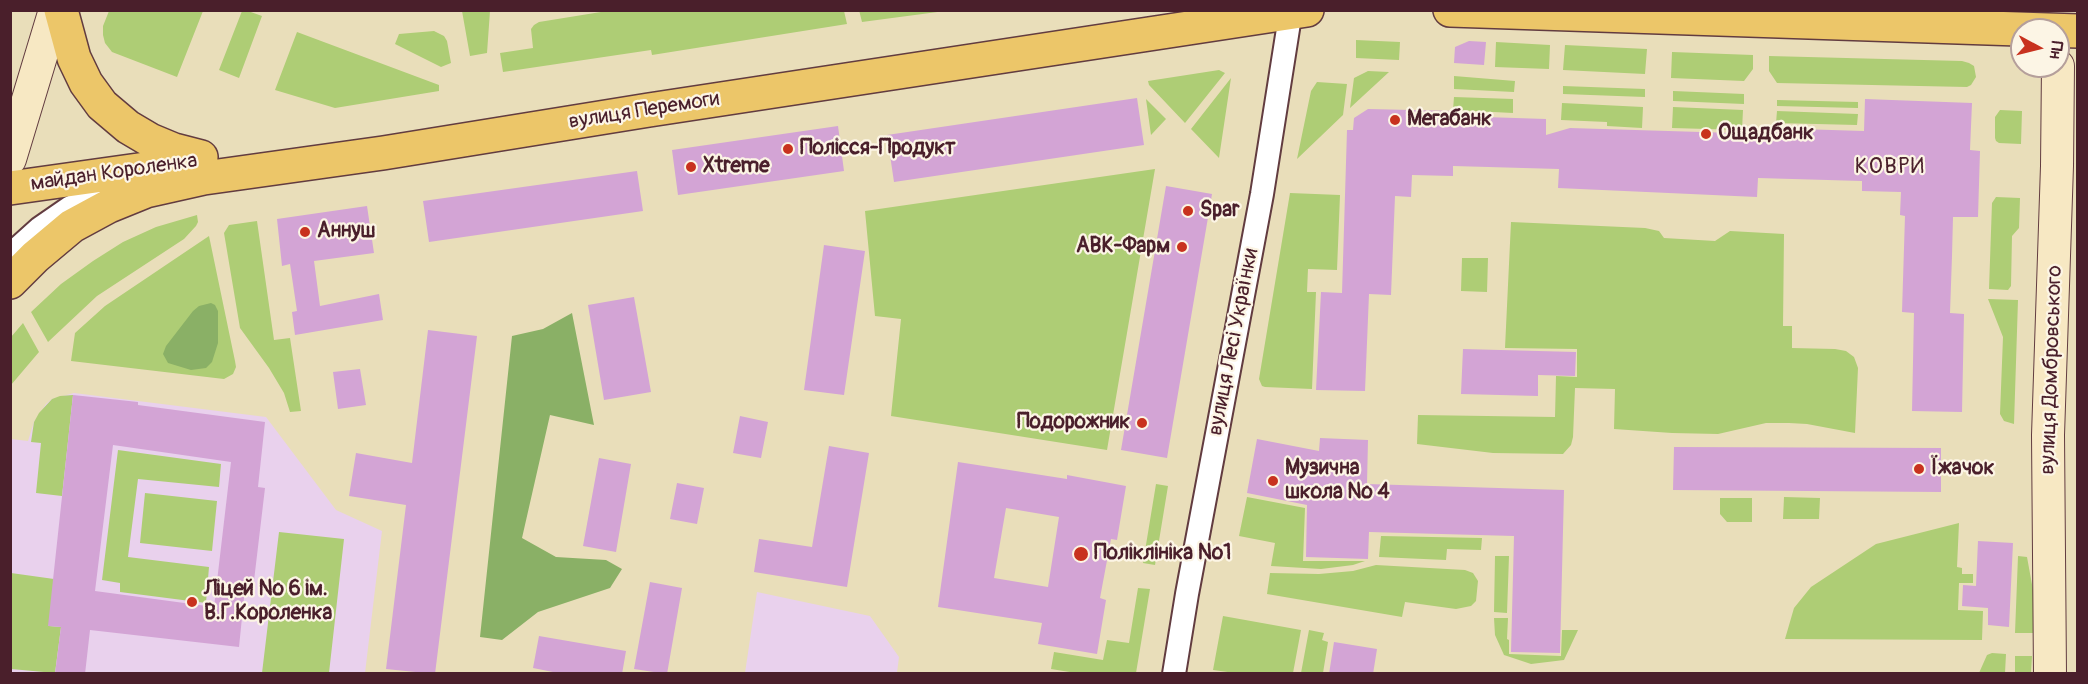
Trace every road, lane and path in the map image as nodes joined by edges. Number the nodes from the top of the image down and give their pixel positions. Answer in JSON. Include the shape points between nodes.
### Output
{"nodes":[{"id":1,"x":55,"y":10,"type":"edge"},
{"id":2,"x":61,"y":10,"type":"edge"},
{"id":3,"x":1191,"y":10,"type":"edge"},
{"id":4,"x":1450,"y":10,"type":"edge"},
{"id":5,"x":1905,"y":10,"type":"edge"},
{"id":6,"x":1296,"y":11,"type":"edge"},
{"id":7,"x":2020,"y":18,"type":"edge"},
{"id":8,"x":44,"y":47,"type":"junction"},
{"id":9,"x":2058,"y":78,"type":"edge"},
{"id":10,"x":10,"y":109,"type":"edge"},
{"id":11,"x":10,"y":159,"type":"edge"},
{"id":12,"x":218,"y":159,"type":"junction"},
{"id":13,"x":174,"y":165,"type":"junction"},
{"id":14,"x":10,"y":188,"type":"edge"},
{"id":15,"x":10,"y":255,"type":"edge"},
{"id":16,"x":10,"y":282,"type":"edge"},
{"id":17,"x":1173,"y":674,"type":"edge"},
{"id":18,"x":2050,"y":674,"type":"edge"}],
"edges":[{"from":1,"to":8,"type":"street"},
{"from":2,"to":12,"type":"main road","via":[[74,58],[102,105],[150,140],[174,150]]},
{"from":3,"to":12,"type":"main road","name":"вулиця Перемоги"},
{"from":4,"to":7,"type":"main road"},
{"from":5,"to":7,"type":"main road"},
{"from":6,"to":16,"type":"main road","name":"вулиця Перемоги","via":[[204,178],[146,191],[109,206],[72,226]]},
{"from":6,"to":17,"type":"street","name":"вулиця Лесі Українки"},
{"from":8,"to":10,"type":"street"},
{"from":8,"to":11,"type":"street"},
{"from":9,"to":18,"type":"street","name":"вулиця Домбровського","via":[[2048,435]]},
{"from":12,"to":13,"type":"main road","name":"майдан Короленка"},
{"from":13,"to":14,"type":"main road","name":"майдан Короленка"},
{"from":13,"to":15,"type":"street","via":[[92,195],[40,228]]}]}
